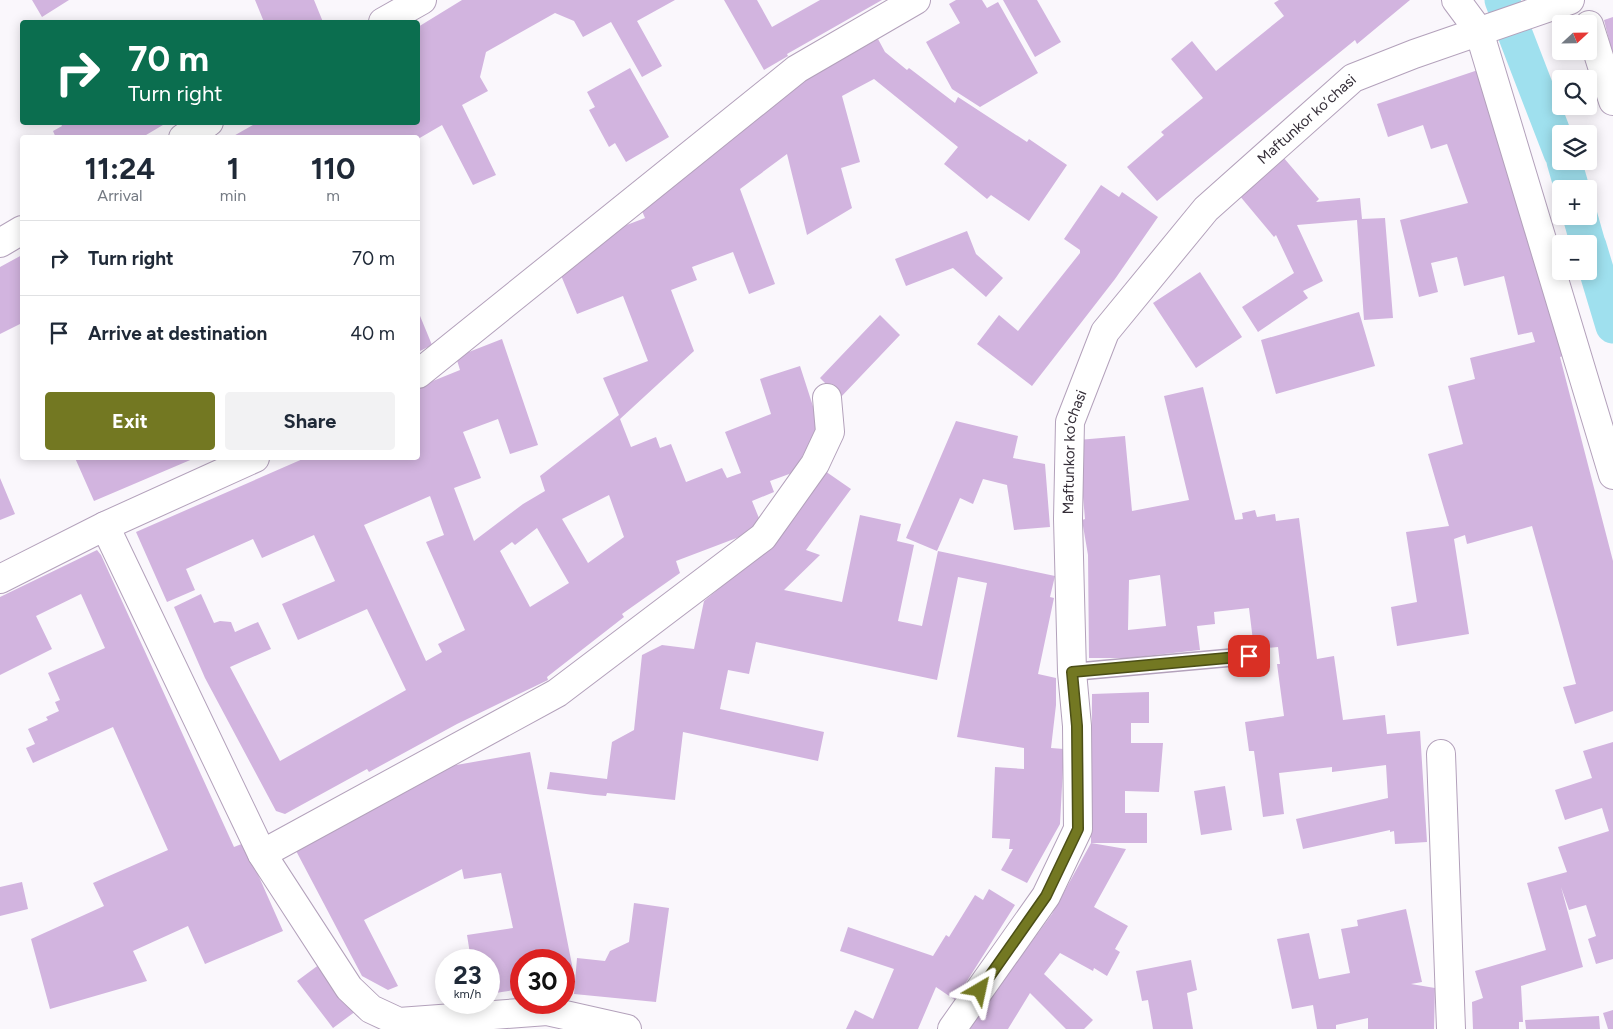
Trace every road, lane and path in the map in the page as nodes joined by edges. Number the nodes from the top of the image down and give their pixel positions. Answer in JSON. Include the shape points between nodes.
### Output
{"nodes":[{"id":1,"x":422,"y":0,"type":"edge"},
{"id":2,"x":916,"y":0,"type":"edge"},
{"id":3,"x":1456,"y":0,"type":"edge"},
{"id":4,"x":1571,"y":1,"type":"edge"},
{"id":5,"x":1581,"y":15,"type":"edge"},
{"id":6,"x":387,"y":20,"type":"edge"},
{"id":7,"x":1479,"y":31,"type":"junction"},
{"id":8,"x":1598,"y":55,"type":"edge"},
{"id":9,"x":1613,"y":101,"type":"edge"},
{"id":10,"x":204,"y":125,"type":"edge"},
{"id":11,"x":188,"y":135,"type":"edge"},
{"id":12,"x":20,"y":231,"type":"edge"},
{"id":13,"x":0,"y":243,"type":"edge"},
{"id":14,"x":420,"y":372,"type":"edge"},
{"id":15,"x":827,"y":398,"type":"dead end"},
{"id":16,"x":251,"y":460,"type":"edge"},
{"id":17,"x":1613,"y":474,"type":"edge"},
{"id":18,"x":105,"y":526,"type":"junction"},
{"id":19,"x":0,"y":579,"type":"edge"},
{"id":20,"x":1249,"y":656,"type":"dead end"},
{"id":21,"x":1072,"y":672,"type":"junction"},
{"id":22,"x":1440,"y":754,"type":"dead end"},
{"id":23,"x":262,"y":854,"type":"junction"},
{"id":24,"x":398,"y":1025,"type":"edge"},
{"id":25,"x":627,"y":1029,"type":"edge"},
{"id":26,"x":952,"y":1029,"type":"edge"},
{"id":27,"x":1452,"y":1029,"type":"edge"}],
"edges":[{"from":1,"to":6,"type":"street"},
{"from":2,"to":14,"type":"street","via":[[797,69]]},
{"from":3,"to":7,"type":"street"},
{"from":4,"to":5,"type":"street"},
{"from":4,"to":7,"type":"street","name":"Maftunkor ko’chasi"},
{"from":7,"to":17,"type":"street"},
{"from":7,"to":21,"type":"street","name":"Maftunkor ko’chasi","via":[[1353,78],[1206,209],[1105,332],[1070,422],[1068,519]]},
{"from":8,"to":9,"type":"street"},
{"from":10,"to":11,"type":"street"},
{"from":12,"to":13,"type":"street"},
{"from":15,"to":23,"type":"street","via":[[830,432],[815,464],[763,537],[557,693]]},
{"from":16,"to":18,"type":"street"},
{"from":18,"to":19,"type":"street"},
{"from":18,"to":23,"type":"street"},
{"from":20,"to":21,"type":"lane"},
{"from":21,"to":26,"type":"street","name":"Maftunkor ko’chasi","via":[[1077,726],[1078,829],[1046,896]]},
{"from":22,"to":27,"type":"street"},
{"from":23,"to":24,"type":"street","via":[[349,988],[371,1009]]},
{"from":24,"to":25,"type":"street","via":[[547,1011]]}]}
